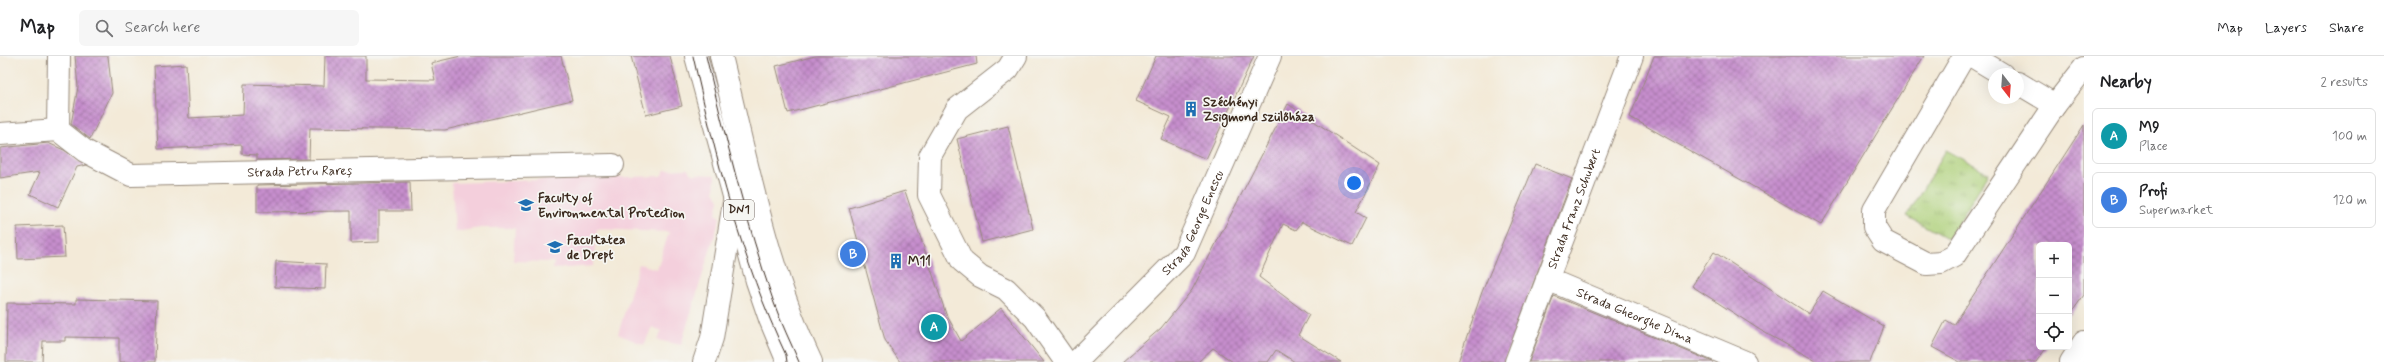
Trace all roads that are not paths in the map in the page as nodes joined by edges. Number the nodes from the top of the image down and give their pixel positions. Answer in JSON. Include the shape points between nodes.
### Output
{"nodes":[{"id":1,"x":59,"y":56,"type":"edge"},
{"id":2,"x":696,"y":56,"type":"edge"},
{"id":3,"x":721,"y":56,"type":"edge"},
{"id":4,"x":1016,"y":56,"type":"edge"},
{"id":5,"x":1270,"y":56,"type":"edge"},
{"id":6,"x":1632,"y":56,"type":"edge"},
{"id":7,"x":1964,"y":56,"type":"edge"},
{"id":8,"x":1972,"y":56,"type":"edge"},
{"id":9,"x":1992,"y":68,"type":"edge"},
{"id":10,"x":2084,"y":68,"type":"edge"},
{"id":11,"x":2024,"y":87,"type":"edge"},
{"id":12,"x":2055,"y":105,"type":"junction"},
{"id":13,"x":58,"y":130,"type":"junction"},
{"id":14,"x":0,"y":134,"type":"edge"},
{"id":15,"x":613,"y":165,"type":"dead end"},
{"id":16,"x":735,"y":194,"type":"junction"},
{"id":17,"x":1547,"y":279,"type":"junction"},
{"id":18,"x":2084,"y":342,"type":"edge"},
{"id":19,"x":704,"y":362,"type":"edge"},
{"id":20,"x":788,"y":362,"type":"edge"},
{"id":21,"x":811,"y":362,"type":"edge"},
{"id":22,"x":1066,"y":362,"type":"edge"},
{"id":23,"x":1076,"y":362,"type":"edge"},
{"id":24,"x":1516,"y":362,"type":"edge"},
{"id":25,"x":1745,"y":362,"type":"edge"},
{"id":26,"x":2071,"y":362,"type":"edge"}],
"edges":[{"from":1,"to":13,"type":"street"},
{"from":2,"to":16,"type":"street","number":"DN1"},
{"from":3,"to":21,"type":"street","number":"DN1","via":[[768,244]]},
{"from":4,"to":22,"type":"street","via":[[1008,69],[956,109],[930,156],[929,195],[962,261],[980,276],[1006,289],[1035,318]]},
{"from":5,"to":23,"type":"street","name":"Strada George Enescu","via":[[1184,253]]},
{"from":6,"to":17,"type":"street","name":"Strada Franz Schubert"},
{"from":7,"to":12,"type":"street","via":[[1874,210],[1874,227],[1883,241],[1926,264],[1941,263],[1954,256]]},
{"from":8,"to":9,"type":"street"},
{"from":10,"to":12,"type":"street"},
{"from":11,"to":12,"type":"street"},
{"from":13,"to":14,"type":"street"},
{"from":13,"to":15,"type":"street","name":"Strada Petru Rareș","via":[[86,151],[131,175]]},
{"from":16,"to":19,"type":"street","via":[[712,338]]},
{"from":16,"to":20,"type":"street","number":"DN1","via":[[757,280]]},
{"from":17,"to":24,"type":"street","name":"Strada Franz Schubert"},
{"from":17,"to":25,"type":"street","name":"Strada Gheorghe Dima"},
{"from":18,"to":26,"type":"street"}]}
